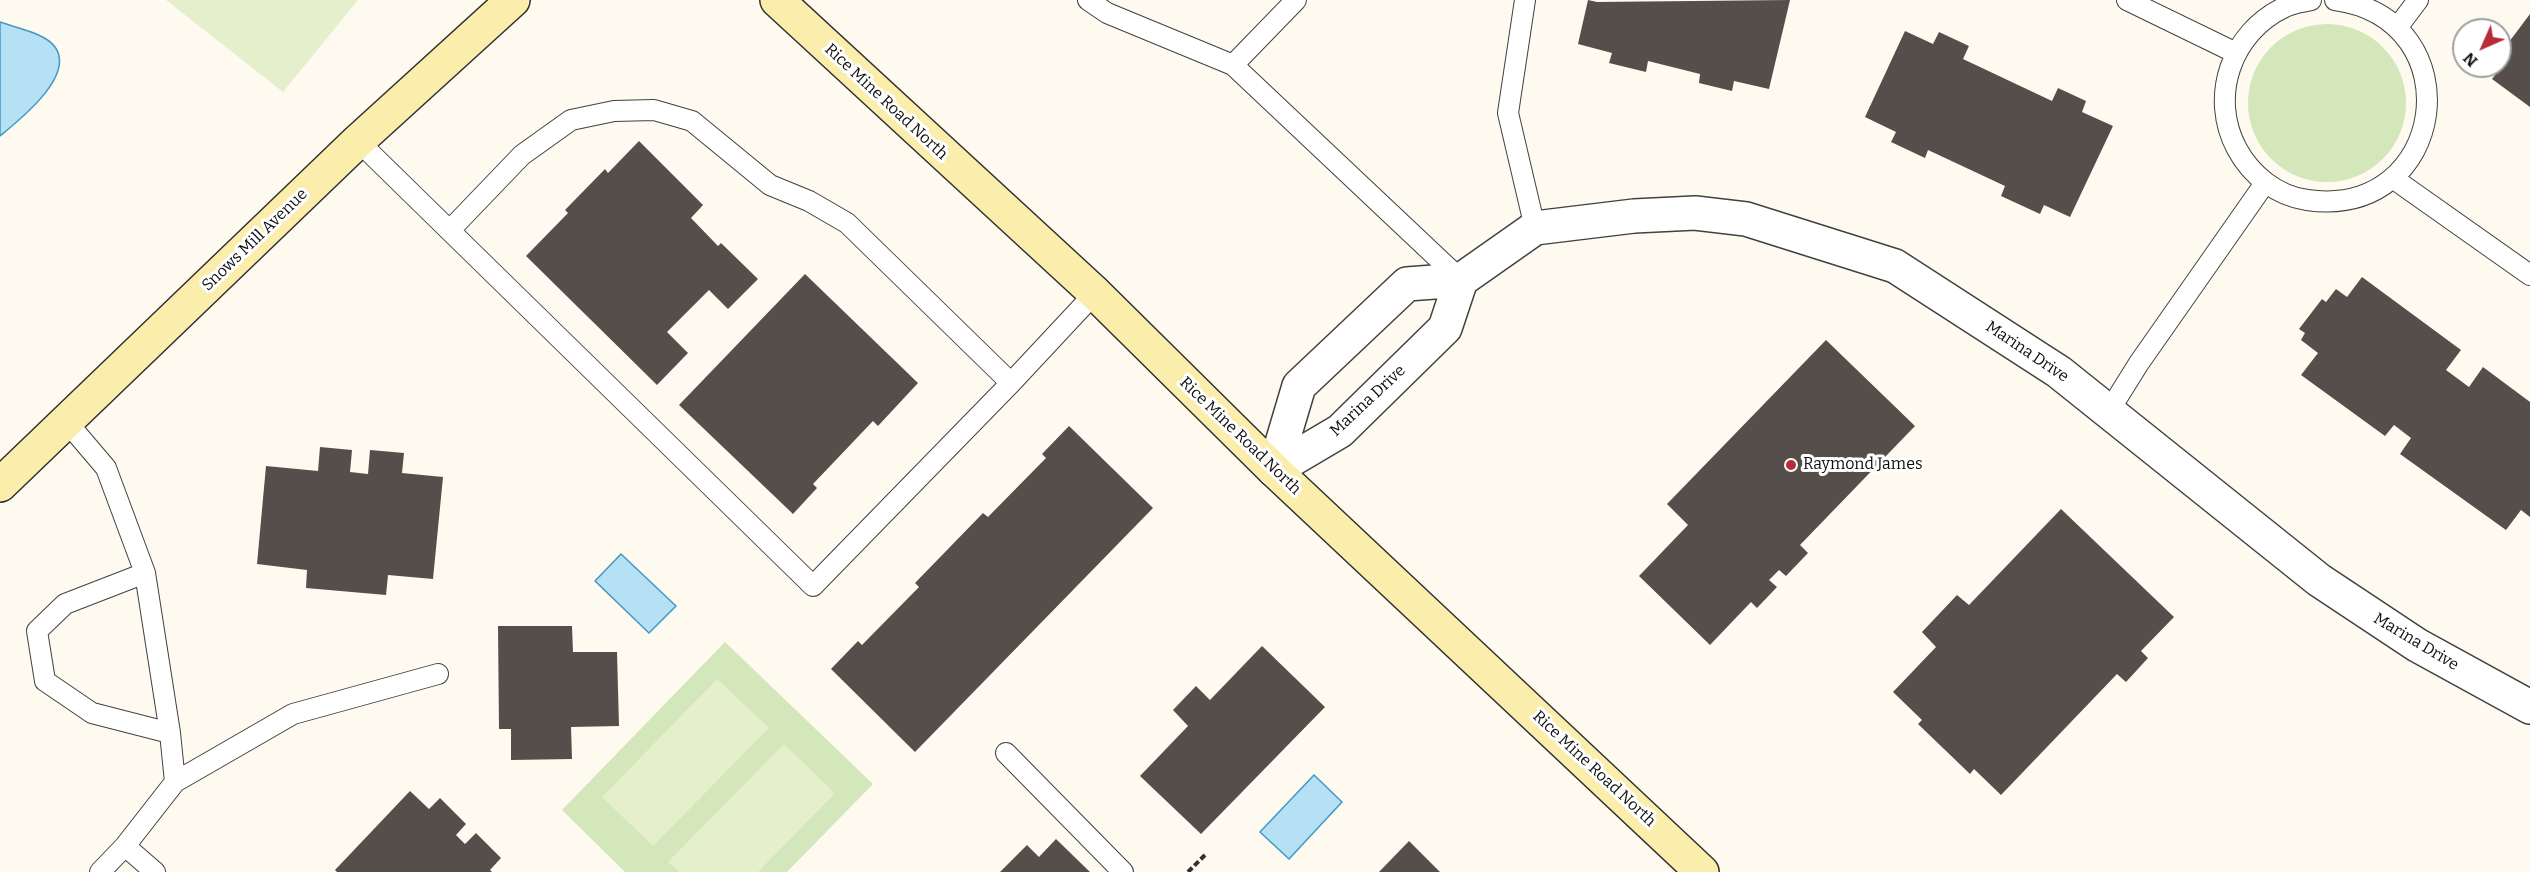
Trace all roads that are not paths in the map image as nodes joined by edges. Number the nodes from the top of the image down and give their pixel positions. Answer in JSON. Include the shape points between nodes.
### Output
{"nodes":[{"id":1,"x":513,"y":0,"type":"edge"},
{"id":2,"x":777,"y":0,"type":"edge"},
{"id":3,"x":1088,"y":0,"type":"edge"},
{"id":4,"x":1296,"y":0,"type":"edge"},
{"id":5,"x":1525,"y":0,"type":"edge"},
{"id":6,"x":2127,"y":0,"type":"edge"},
{"id":7,"x":2311,"y":0,"type":"edge"},
{"id":8,"x":2418,"y":0,"type":"edge"},
{"id":9,"x":2345,"y":1,"type":"edge"},
{"id":10,"x":2285,"y":3,"type":"edge"},
{"id":11,"x":2397,"y":28,"type":"junction"},
{"id":12,"x":2236,"y":53,"type":"junction"},
{"id":13,"x":1233,"y":65,"type":"junction"},
{"id":14,"x":358,"y":141,"type":"junction"},
{"id":15,"x":2394,"y":179,"type":"junction"},
{"id":16,"x":2265,"y":183,"type":"junction"},
{"id":17,"x":1535,"y":228,"type":"junction"},
{"id":18,"x":450,"y":230,"type":"junction"},
{"id":19,"x":2530,"y":274,"type":"edge"},
{"id":20,"x":1461,"y":280,"type":"junction"},
{"id":21,"x":1095,"y":293,"type":"junction"},
{"id":22,"x":1011,"y":383,"type":"junction"},
{"id":23,"x":2109,"y":411,"type":"junction"},
{"id":24,"x":66,"y":421,"type":"junction"},
{"id":25,"x":1274,"y":470,"type":"junction"},
{"id":26,"x":0,"y":485,"type":"edge"},
{"id":27,"x":146,"y":573,"type":"junction"},
{"id":28,"x":438,"y":674,"type":"dead end"},
{"id":29,"x":2530,"y":706,"type":"edge"},
{"id":30,"x":170,"y":733,"type":"junction"},
{"id":31,"x":1006,"y":753,"type":"dead end"},
{"id":32,"x":175,"y":782,"type":"junction"},
{"id":33,"x":125,"y":846,"type":"junction"},
{"id":34,"x":100,"y":872,"type":"edge"},
{"id":35,"x":155,"y":872,"type":"edge"},
{"id":36,"x":1123,"y":872,"type":"edge"},
{"id":37,"x":1702,"y":872,"type":"edge"}],
"edges":[{"from":1,"to":14,"type":"main road","name":"Snows Mill Avenue"},
{"from":2,"to":21,"type":"main road","name":"Rice Mine Road North"},
{"from":3,"to":13,"type":"lane","via":[[1107,13]]},
{"from":4,"to":13,"type":"lane"},
{"from":5,"to":17,"type":"lane","via":[[1508,113]]},
{"from":6,"to":12,"type":"lane"},
{"from":7,"to":10,"type":"lane"},
{"from":8,"to":11,"type":"lane"},
{"from":9,"to":11,"type":"lane","via":[[2386,17]]},
{"from":10,"to":12,"type":"lane","via":[[2256,26]]},
{"from":11,"to":15,"type":"lane","via":[[2423,66],[2429,96],[2426,127],[2414,155]]},
{"from":12,"to":16,"type":"lane","via":[[2226,80],[2224,109],[2231,137],[2244,162]]},
{"from":13,"to":20,"type":"lane"},
{"from":14,"to":18,"type":"lane"},
{"from":14,"to":24,"type":"main road","name":"Snows Mill Avenue"},
{"from":15,"to":16,"type":"lane","via":[[2364,196],[2330,204],[2296,199]]},
{"from":15,"to":19,"type":"lane"},
{"from":16,"to":23,"type":"lane"},
{"from":17,"to":20,"type":"street","name":"Marina Drive"},
{"from":17,"to":23,"type":"street","name":"Marina Drive","via":[[1695,213],[1767,225],[1895,266],[2059,372]]},
{"from":18,"to":22,"type":"lane","via":[[522,155],[571,120],[614,111],[654,110],[692,122],[770,185],[848,223]]},
{"from":18,"to":22,"type":"lane","via":[[813,586]]},
{"from":20,"to":25,"type":"street","name":"Marina Drive","via":[[1445,328],[1340,431]]},
{"from":20,"to":25,"type":"street","via":[[1407,284],[1299,386]]},
{"from":21,"to":22,"type":"lane"},
{"from":21,"to":25,"type":"main road","name":"Rice Mine Road North"},
{"from":23,"to":29,"type":"street","name":"Marina Drive","via":[[2319,580],[2417,645]]},
{"from":24,"to":26,"type":"main road","name":"Snows Mill Avenue"},
{"from":24,"to":27,"type":"lane","via":[[106,468]]},
{"from":25,"to":37,"type":"main road","name":"Rice Mine Road North"},
{"from":27,"to":30,"type":"lane"},
{"from":27,"to":30,"type":"lane","via":[[66,603],[37,631],[45,681],[92,713]]},
{"from":28,"to":32,"type":"lane","via":[[293,714]]},
{"from":30,"to":32,"type":"lane"},
{"from":31,"to":36,"type":"lane"},
{"from":32,"to":33,"type":"lane"},
{"from":33,"to":34,"type":"lane"},
{"from":33,"to":35,"type":"lane"}]}
